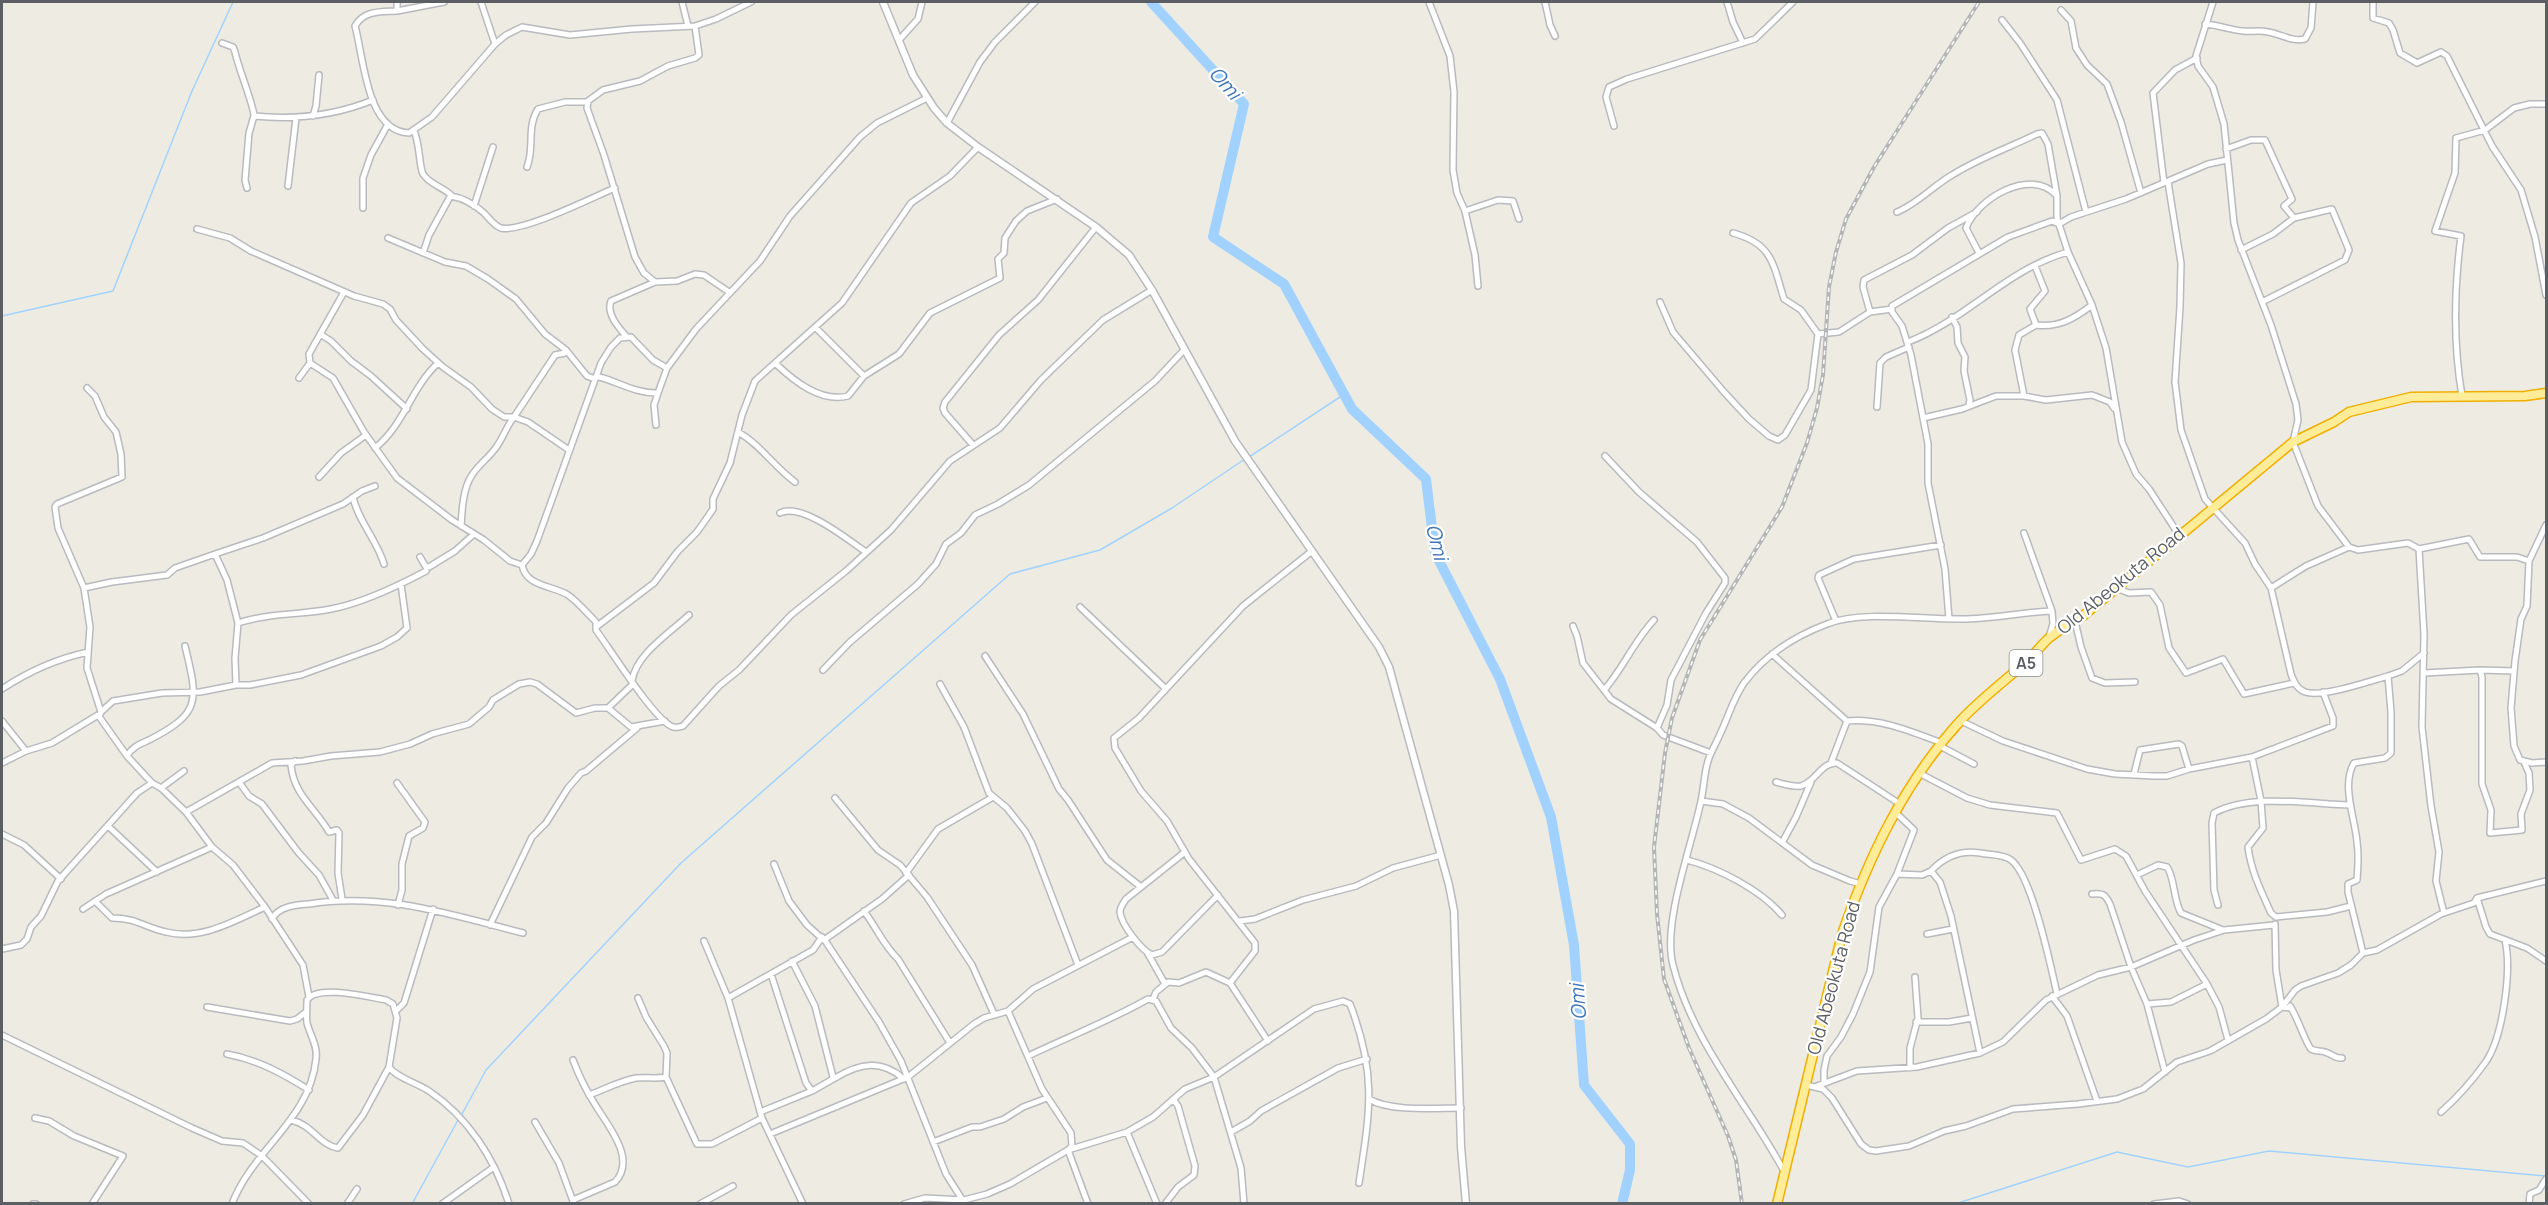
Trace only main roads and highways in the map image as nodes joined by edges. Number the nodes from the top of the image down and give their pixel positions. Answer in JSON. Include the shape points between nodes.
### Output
{"nodes":[{"id":1,"x":2547,"y":393,"type":"edge"},
{"id":2,"x":1777,"y":1203,"type":"edge"}],
"edges":[{"from":1,"to":2,"type":"highway","name":"Old Abeokuta Road","number":"A5","via":[[2411,397],[2349,412],[2293,442],[2049,638],[1961,721],[1919,773],[1895,812],[1861,884],[1842,934]]}]}
